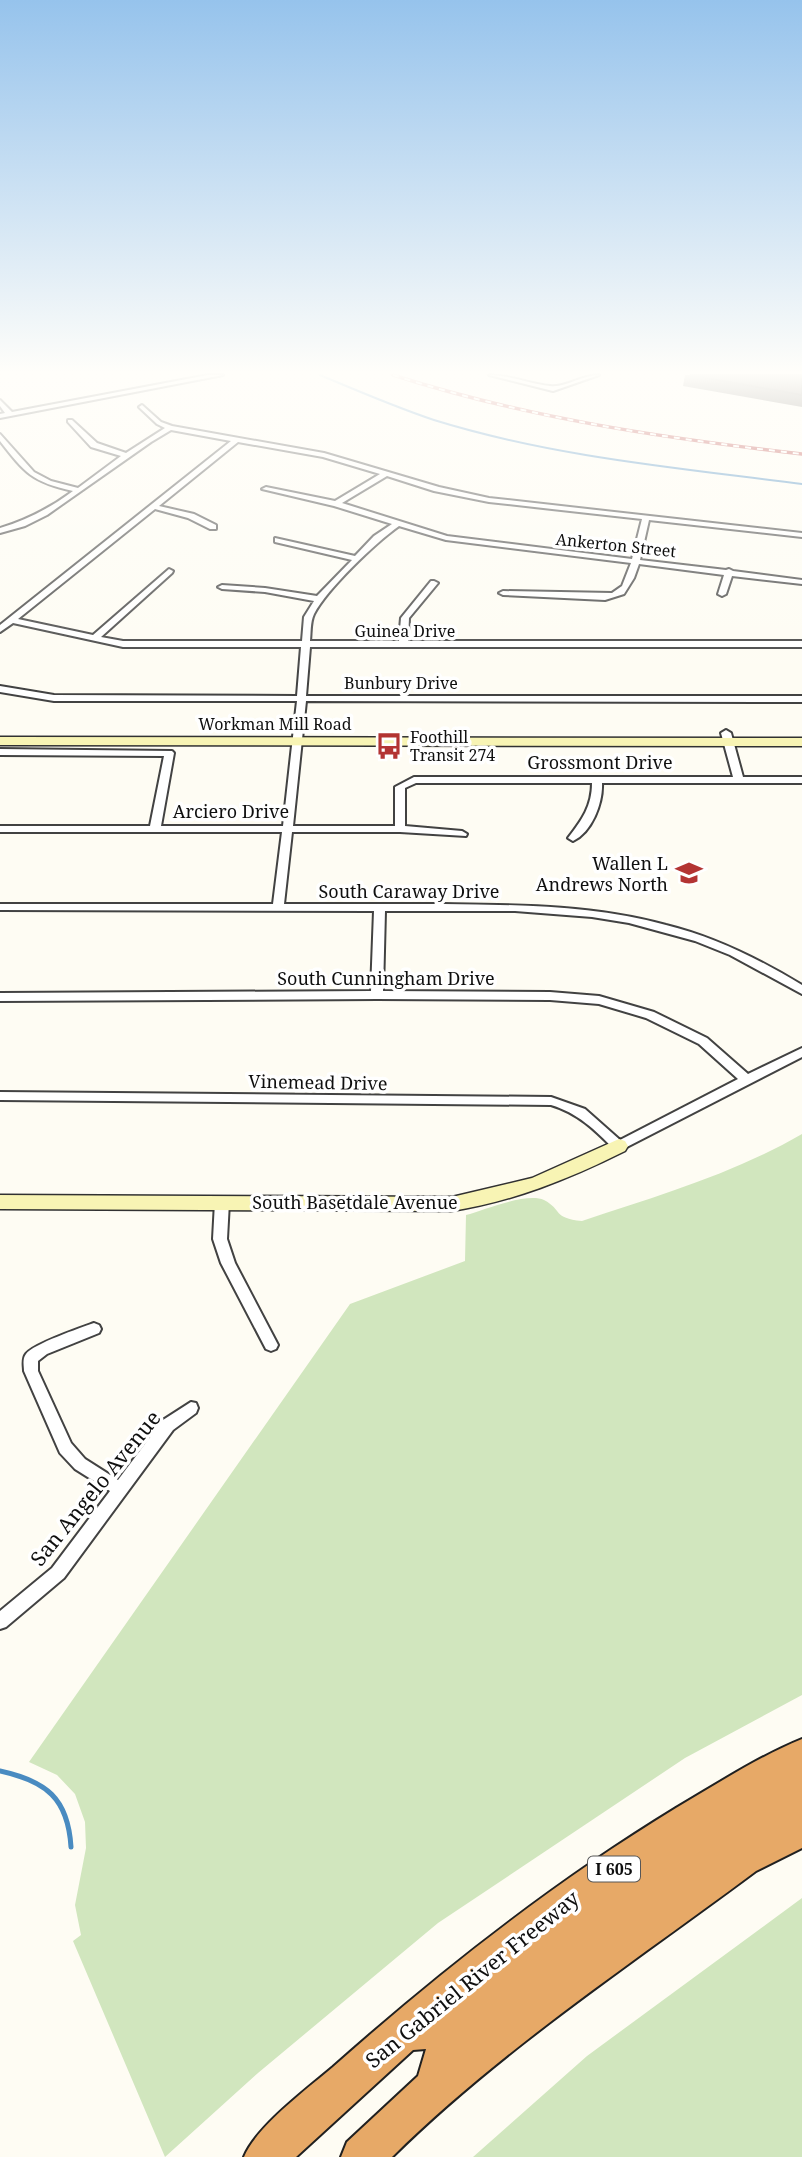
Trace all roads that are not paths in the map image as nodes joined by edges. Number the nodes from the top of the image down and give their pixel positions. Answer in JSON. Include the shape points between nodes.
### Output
{"nodes":[{"id":1,"x":31,"y":476,"type":"edge"},
{"id":2,"x":97,"y":476,"type":"edge"},
{"id":3,"x":190,"y":476,"type":"edge"},
{"id":4,"x":382,"y":476,"type":"edge"},
{"id":5,"x":395,"y":476,"type":"edge"},
{"id":6,"x":266,"y":489,"type":"dead end"},
{"id":7,"x":77,"y":490,"type":"junction"},
{"id":8,"x":335,"y":503,"type":"junction"},
{"id":9,"x":152,"y":506,"type":"junction"},
{"id":10,"x":646,"y":517,"type":"junction"},
{"id":11,"x":396,"y":524,"type":"junction"},
{"id":12,"x":213,"y":527,"type":"dead end"},
{"id":13,"x":0,"y":531,"type":"edge"},
{"id":14,"x":802,"y":535,"type":"edge"},
{"id":15,"x":278,"y":540,"type":"dead end"},
{"id":16,"x":357,"y":559,"type":"junction"},
{"id":17,"x":635,"y":561,"type":"junction"},
{"id":18,"x":169,"y":571,"type":"dead end"},
{"id":19,"x":729,"y":571,"type":"junction"},
{"id":20,"x":802,"y":582,"type":"edge"},
{"id":21,"x":434,"y":583,"type":"dead end"},
{"id":22,"x":222,"y":587,"type":"dead end"},
{"id":23,"x":503,"y":593,"type":"dead end"},
{"id":24,"x":722,"y":594,"type":"dead end"},
{"id":25,"x":318,"y":598,"type":"junction"},
{"id":26,"x":11,"y":620,"type":"junction"},
{"id":27,"x":0,"y":629,"type":"edge"},
{"id":28,"x":93,"y":639,"type":"junction"},
{"id":29,"x":802,"y":644,"type":"edge"},
{"id":30,"x":307,"y":645,"type":"junction"},
{"id":31,"x":403,"y":645,"type":"junction"},
{"id":32,"x":0,"y":689,"type":"edge"},
{"id":33,"x":301,"y":699,"type":"junction"},
{"id":34,"x":802,"y":699,"type":"edge"},
{"id":35,"x":0,"y":733,"type":"edge"},
{"id":36,"x":802,"y":733,"type":"edge"},
{"id":37,"x":298,"y":737,"type":"junction"},
{"id":38,"x":727,"y":737,"type":"junction"},
{"id":39,"x":0,"y":741,"type":"edge"},
{"id":40,"x":802,"y":742,"type":"edge"},
{"id":41,"x":0,"y":752,"type":"edge"},
{"id":42,"x":597,"y":779,"type":"junction"},
{"id":43,"x":739,"y":780,"type":"junction"},
{"id":44,"x":802,"y":780,"type":"edge"},
{"id":45,"x":286,"y":828,"type":"junction"},
{"id":46,"x":0,"y":829,"type":"edge"},
{"id":47,"x":400,"y":829,"type":"junction"},
{"id":48,"x":155,"y":830,"type":"junction"},
{"id":49,"x":462,"y":834,"type":"dead end"},
{"id":50,"x":573,"y":838,"type":"dead end"},
{"id":51,"x":0,"y":907,"type":"edge"},
{"id":52,"x":278,"y":908,"type":"junction"},
{"id":53,"x":380,"y":908,"type":"junction"},
{"id":54,"x":802,"y":990,"type":"edge"},
{"id":55,"x":377,"y":995,"type":"junction"},
{"id":56,"x":0,"y":997,"type":"edge"},
{"id":57,"x":802,"y":1052,"type":"edge"},
{"id":58,"x":748,"y":1081,"type":"junction"},
{"id":59,"x":0,"y":1096,"type":"edge"},
{"id":60,"x":619,"y":1146,"type":"junction"},
{"id":61,"x":0,"y":1202,"type":"edge"},
{"id":62,"x":222,"y":1202,"type":"junction"},
{"id":63,"x":94,"y":1329,"type":"dead end"},
{"id":64,"x":271,"y":1345,"type":"dead end"},
{"id":65,"x":191,"y":1408,"type":"dead end"},
{"id":66,"x":120,"y":1489,"type":"junction"},
{"id":67,"x":0,"y":1621,"type":"edge"},
{"id":68,"x":802,"y":1756,"type":"edge"},
{"id":69,"x":802,"y":1777,"type":"edge"},
{"id":70,"x":802,"y":1798,"type":"edge"},
{"id":71,"x":802,"y":1828,"type":"edge"},
{"id":72,"x":455,"y":2027,"type":"junction"},
{"id":73,"x":265,"y":2157,"type":"edge"},
{"id":74,"x":362,"y":2157,"type":"edge"}],
"edges":[{"from":1,"to":7,"type":"street"},
{"from":2,"to":7,"type":"street"},
{"from":3,"to":9,"type":"street"},
{"from":4,"to":8,"type":"street"},
{"from":5,"to":10,"type":"street","via":[[489,500]]},
{"from":6,"to":8,"type":"street","name":"Ankerton Street"},
{"from":7,"to":13,"type":"street","via":[[42,517]]},
{"from":8,"to":11,"type":"street","name":"Ankerton Street"},
{"from":9,"to":12,"type":"street"},
{"from":9,"to":26,"type":"street"},
{"from":10,"to":14,"type":"street"},
{"from":10,"to":17,"type":"street"},
{"from":11,"to":16,"type":"street"},
{"from":11,"to":17,"type":"street","name":"Ankerton Street","via":[[490,545]]},
{"from":15,"to":16,"type":"street"},
{"from":16,"to":25,"type":"street"},
{"from":17,"to":19,"type":"street","name":"Ankerton Street"},
{"from":17,"to":23,"type":"street","via":[[618,595]]},
{"from":18,"to":28,"type":"street"},
{"from":19,"to":20,"type":"street","name":"Ankerton Street"},
{"from":19,"to":24,"type":"street"},
{"from":21,"to":31,"type":"street","via":[[405,618]]},
{"from":22,"to":25,"type":"street"},
{"from":25,"to":30,"type":"street","via":[[308,617]]},
{"from":26,"to":27,"type":"street"},
{"from":26,"to":28,"type":"street","name":"Guinea Drive"},
{"from":28,"to":30,"type":"street","name":"Guinea Drive","via":[[123,644]]},
{"from":29,"to":31,"type":"street","name":"Guinea Drive"},
{"from":30,"to":31,"type":"street","name":"Guinea Drive"},
{"from":30,"to":33,"type":"street"},
{"from":32,"to":33,"type":"street","name":"Bunbury Drive","via":[[54,698]]},
{"from":33,"to":34,"type":"street","name":"Bunbury Drive"},
{"from":33,"to":37,"type":"street"},
{"from":35,"to":37,"type":"main road","name":"Workman Mill Road"},
{"from":36,"to":38,"type":"main road","name":"Workman Mill Road"},
{"from":37,"to":38,"type":"main road","name":"Workman Mill Road"},
{"from":37,"to":39,"type":"main road","name":"Workman Mill Road"},
{"from":37,"to":45,"type":"street"},
{"from":38,"to":40,"type":"main road","name":"Workman Mill Road"},
{"from":38,"to":43,"type":"street"},
{"from":41,"to":48,"type":"street","via":[[169,753]]},
{"from":42,"to":43,"type":"street","name":"Grossmont Drive"},
{"from":42,"to":47,"type":"street","name":"Grossmont Drive","via":[[405,782],[400,787]]},
{"from":42,"to":50,"type":"street","via":[[595,810]]},
{"from":43,"to":44,"type":"street","name":"Grossmont Drive"},
{"from":45,"to":47,"type":"street","name":"Arciero Drive"},
{"from":45,"to":48,"type":"street","name":"Arciero Drive"},
{"from":45,"to":52,"type":"street"},
{"from":46,"to":48,"type":"street","name":"Arciero Drive"},
{"from":47,"to":49,"type":"street","name":"Arciero Drive"},
{"from":51,"to":52,"type":"street","name":"South Caraway Drive"},
{"from":52,"to":53,"type":"street","name":"South Caraway Drive"},
{"from":53,"to":54,"type":"street","name":"South Caraway Drive","via":[[551,909],[633,919],[721,946]]},
{"from":53,"to":55,"type":"street"},
{"from":55,"to":56,"type":"street","name":"South Cunningham Drive"},
{"from":55,"to":58,"type":"street","name":"South Cunningham Drive","via":[[600,1000],[650,1015],[703,1041]]},
{"from":57,"to":58,"type":"street","name":"South Basetdale Avenue"},
{"from":58,"to":60,"type":"street","name":"South Basetdale Avenue"},
{"from":59,"to":60,"type":"street","name":"Vinemead Drive","via":[[551,1101],[574,1107]]},
{"from":60,"to":62,"type":"main road","name":"South Basetdale Avenue","via":[[528,1189],[452,1204]]},
{"from":61,"to":62,"type":"main road","name":"South Basetdale Avenue"},
{"from":62,"to":64,"type":"street","via":[[220,1239]]},
{"from":63,"to":66,"type":"street","via":[[42,1350],[31,1358],[31,1371],[65,1448],[80,1464]]},
{"from":65,"to":66,"type":"street","name":"San Angelo Avenue","via":[[168,1426]]},
{"from":66,"to":67,"type":"street","name":"San Angelo Avenue","via":[[58,1573]]},
{"from":68,"to":72,"type":"highway","name":"San Gabriel River Freeway","number":"I 605","via":[[640,1851],[515,1940]]},
{"from":69,"to":72,"type":"highway","via":[[693,1839],[546,1942]]},
{"from":70,"to":72,"type":"highway","via":[[663,1881]]},
{"from":71,"to":72,"type":"highway","name":"San Gabriel River Freeway","number":"I 605"},
{"from":72,"to":73,"type":"highway","name":"San Gabriel River Freeway","number":"I 605","via":[[390,2041]]},
{"from":72,"to":74,"type":"highway","name":"San Gabriel River Freeway","number":"I 605","via":[[424,2097]]}]}
